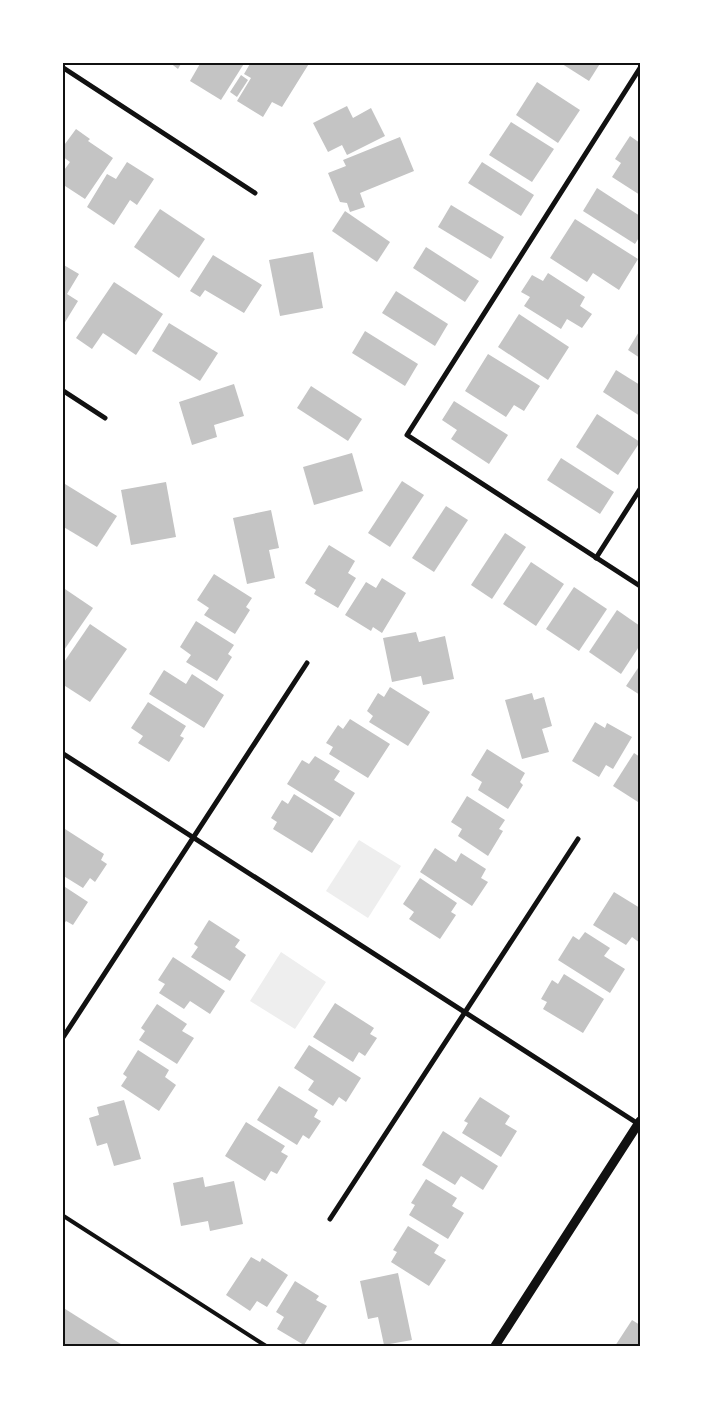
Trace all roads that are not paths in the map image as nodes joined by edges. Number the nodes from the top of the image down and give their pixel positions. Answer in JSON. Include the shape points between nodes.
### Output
{"nodes":[{"id":1,"x":62,"y":67,"type":"edge"},
{"id":2,"x":640,"y":68,"type":"edge"},
{"id":3,"x":255,"y":193,"type":"dead end"},
{"id":4,"x":62,"y":390,"type":"edge"},
{"id":5,"x":105,"y":418,"type":"dead end"},
{"id":6,"x":640,"y":489,"type":"edge"},
{"id":7,"x":596,"y":558,"type":"junction"},
{"id":8,"x":640,"y":586,"type":"edge"},
{"id":9,"x":307,"y":663,"type":"dead end"},
{"id":10,"x":62,"y":753,"type":"edge"},
{"id":11,"x":194,"y":838,"type":"junction"},
{"id":12,"x":578,"y":838,"type":"dead end"},
{"id":13,"x":465,"y":1012,"type":"junction"},
{"id":14,"x":62,"y":1039,"type":"edge"},
{"id":15,"x":640,"y":1123,"type":"edge"},
{"id":16,"x":62,"y":1215,"type":"edge"},
{"id":17,"x":330,"y":1219,"type":"dead end"},
{"id":18,"x":266,"y":1346,"type":"edge"},
{"id":19,"x":495,"y":1346,"type":"edge"}],
"edges":[{"from":1,"to":3,"type":"street"},
{"from":2,"to":7,"type":"street","via":[[407,435]]},
{"from":4,"to":5,"type":"street"},
{"from":6,"to":7,"type":"street"},
{"from":7,"to":8,"type":"street"},
{"from":9,"to":11,"type":"street"},
{"from":10,"to":11,"type":"street"},
{"from":11,"to":13,"type":"street"},
{"from":11,"to":14,"type":"street"},
{"from":12,"to":13,"type":"street"},
{"from":13,"to":15,"type":"street"},
{"from":13,"to":17,"type":"street"},
{"from":15,"to":19,"type":"street"},
{"from":16,"to":18,"type":"lane"}]}
